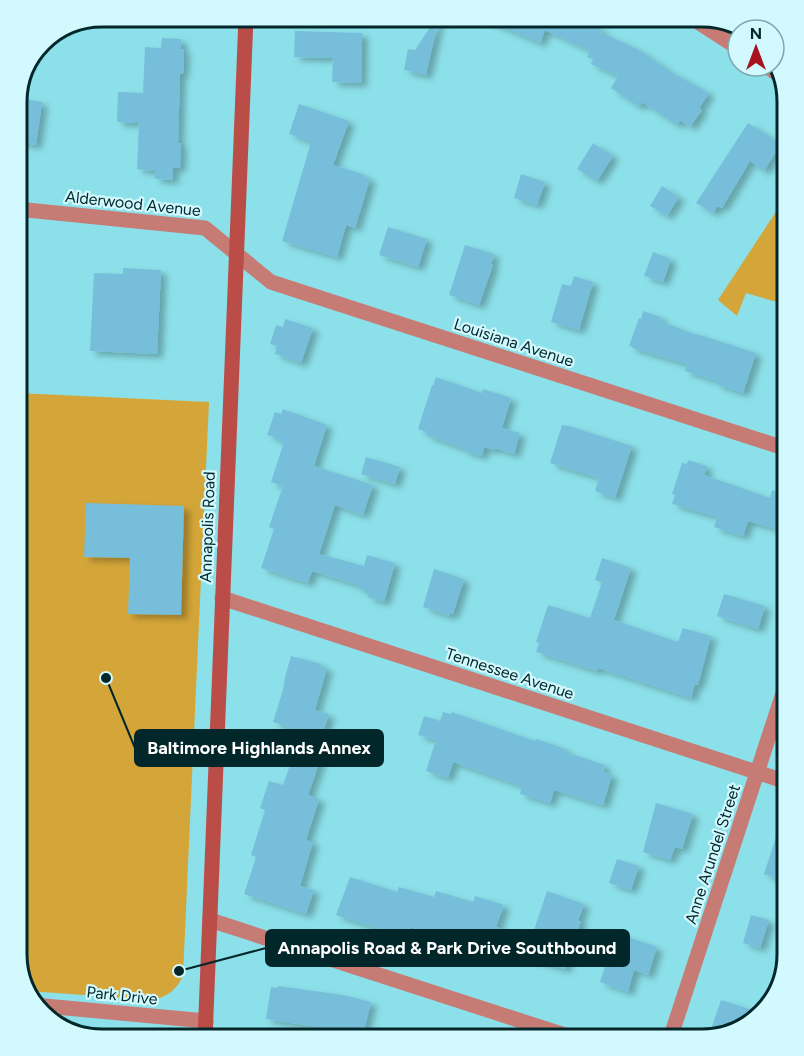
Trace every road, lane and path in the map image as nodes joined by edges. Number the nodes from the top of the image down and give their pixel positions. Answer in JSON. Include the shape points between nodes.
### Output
{"nodes":[{"id":1,"x":246,"y":27,"type":"edge"},
{"id":2,"x":705,"y":27,"type":"edge"},
{"id":3,"x":726,"y":40,"type":"edge"},
{"id":4,"x":27,"y":210,"type":"edge"},
{"id":5,"x":236,"y":255,"type":"junction"},
{"id":6,"x":777,"y":445,"type":"edge"},
{"id":7,"x":222,"y":598,"type":"junction"},
{"id":8,"x":777,"y":713,"type":"edge"},
{"id":9,"x":757,"y":772,"type":"junction"},
{"id":10,"x":777,"y":778,"type":"edge"},
{"id":11,"x":210,"y":920,"type":"junction"},
{"id":12,"x":49,"y":1006,"type":"edge"},
{"id":13,"x":206,"y":1021,"type":"junction"},
{"id":14,"x":206,"y":1029,"type":"edge"},
{"id":15,"x":543,"y":1029,"type":"edge"},
{"id":16,"x":674,"y":1029,"type":"edge"}],
"edges":[{"from":1,"to":5,"type":"main road","name":"Annapolis Road"},
{"from":2,"to":3,"type":"street"},
{"from":4,"to":5,"type":"street","name":"Alderwood Avenue","via":[[205,228]]},
{"from":5,"to":6,"type":"street","name":"Louisiana Avenue","via":[[271,282]]},
{"from":5,"to":7,"type":"main road","name":"Annapolis Road"},
{"from":7,"to":9,"type":"street","name":"Tennessee Avenue"},
{"from":7,"to":11,"type":"main road","name":"Annapolis Road"},
{"from":8,"to":9,"type":"street","name":"Anne Arundel Street"},
{"from":9,"to":10,"type":"street","name":"Tennessee Avenue"},
{"from":9,"to":16,"type":"street","name":"Anne Arundel Street"},
{"from":11,"to":13,"type":"main road","name":"Annapolis Road"},
{"from":11,"to":15,"type":"street"},
{"from":12,"to":13,"type":"street","name":"Park Drive"},
{"from":13,"to":14,"type":"main road","name":"Annapolis Road"}]}
